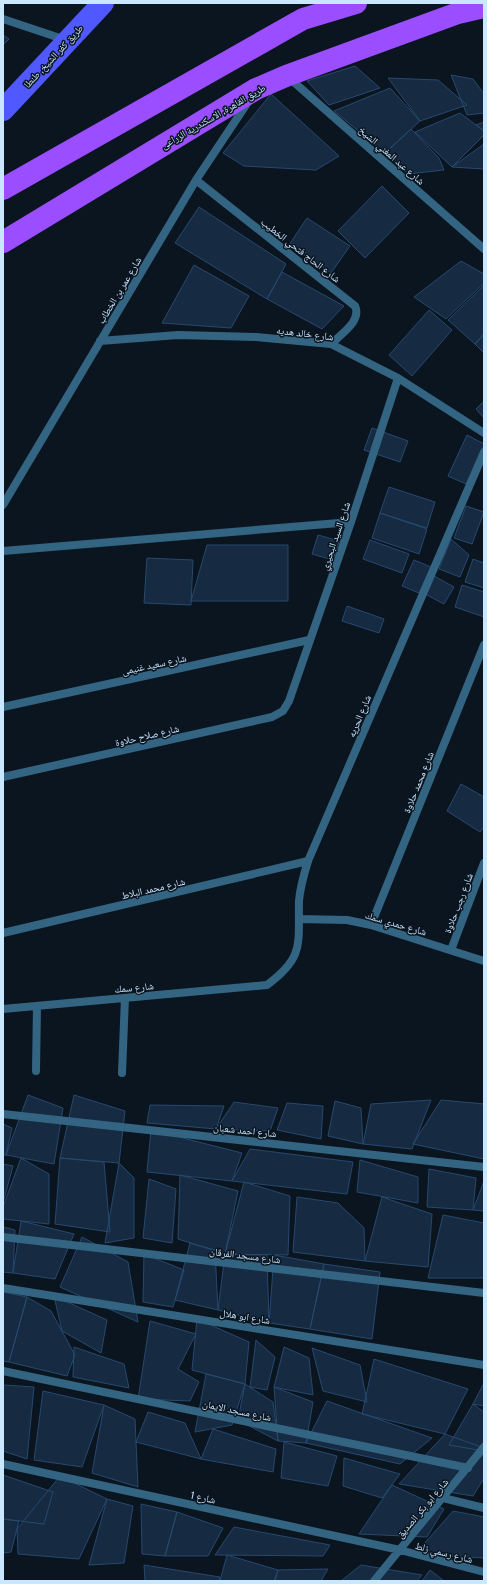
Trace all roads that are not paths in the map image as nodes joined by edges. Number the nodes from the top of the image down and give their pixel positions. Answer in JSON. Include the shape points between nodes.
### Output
{"nodes":[{"id":1,"x":103,"y":3,"type":"edge"},
{"id":2,"x":356,"y":3,"type":"edge"},
{"id":3,"x":484,"y":7,"type":"edge"},
{"id":4,"x":3,"y":19,"type":"edge"},
{"id":5,"x":66,"y":41,"type":"junction"},
{"id":6,"x":286,"y":76,"type":"junction"},
{"id":7,"x":256,"y":89,"type":"junction"},
{"id":8,"x":3,"y":110,"type":"edge"},
{"id":9,"x":196,"y":180,"type":"junction"},
{"id":10,"x":3,"y":189,"type":"edge"},
{"id":11,"x":3,"y":242,"type":"edge"},
{"id":12,"x":484,"y":249,"type":"edge"},
{"id":13,"x":100,"y":341,"type":"junction"},
{"id":14,"x":332,"y":344,"type":"junction"},
{"id":15,"x":398,"y":378,"type":"junction"},
{"id":16,"x":484,"y":433,"type":"edge"},
{"id":17,"x":484,"y":452,"type":"edge"},
{"id":18,"x":3,"y":504,"type":"edge"},
{"id":19,"x":351,"y":522,"type":"junction"},
{"id":20,"x":3,"y":551,"type":"edge"},
{"id":21,"x":309,"y":640,"type":"junction"},
{"id":22,"x":484,"y":645,"type":"edge"},
{"id":23,"x":289,"y":701,"type":"joint"},
{"id":24,"x":3,"y":707,"type":"edge"},
{"id":25,"x":3,"y":778,"type":"edge"},
{"id":26,"x":308,"y":861,"type":"junction"},
{"id":27,"x":484,"y":863,"type":"edge"},
{"id":28,"x":300,"y":919,"type":"junction"},
{"id":29,"x":371,"y":925,"type":"junction"},
{"id":30,"x":3,"y":933,"type":"edge"},
{"id":31,"x":451,"y":950,"type":"junction"},
{"id":32,"x":484,"y":961,"type":"edge"},
{"id":33,"x":267,"y":985,"type":"joint"},
{"id":34,"x":125,"y":998,"type":"junction"},
{"id":35,"x":37,"y":1006,"type":"junction"},
{"id":36,"x":3,"y":1009,"type":"edge"},
{"id":37,"x":36,"y":1072,"type":"dead end"},
{"id":38,"x":122,"y":1073,"type":"dead end"},
{"id":39,"x":3,"y":1114,"type":"edge"},
{"id":40,"x":484,"y":1167,"type":"edge"},
{"id":41,"x":3,"y":1237,"type":"edge"},
{"id":42,"x":3,"y":1288,"type":"edge"},
{"id":43,"x":484,"y":1293,"type":"edge"},
{"id":44,"x":484,"y":1365,"type":"edge"},
{"id":45,"x":3,"y":1371,"type":"edge"},
{"id":46,"x":484,"y":1447,"type":"edge"},
{"id":47,"x":3,"y":1464,"type":"edge"},
{"id":48,"x":468,"y":1468,"type":"junction"},
{"id":49,"x":443,"y":1498,"type":"junction"},
{"id":50,"x":484,"y":1508,"type":"edge"},
{"id":51,"x":400,"y":1550,"type":"junction"},
{"id":52,"x":484,"y":1572,"type":"edge"},
{"id":53,"x":374,"y":1581,"type":"edge"}],
"edges":[{"from":1,"to":5,"type":"main road","name":"طريق كفر الشيخ, طنطا"},
{"from":2,"to":10,"type":"highway","via":[[306,13]]},
{"from":3,"to":6,"type":"highway","name":"طريق القاهرة, الاسكندرية الزراعى"},
{"from":4,"to":5,"type":"street"},
{"from":5,"to":8,"type":"main road","name":"طريق كفر الشيخ, طنطا"},
{"from":6,"to":7,"type":"highway","name":"طريق القاهرة, الاسكندرية الزراعى"},
{"from":6,"to":12,"type":"street","name":"شارع عبد المغني الشيخ"},
{"from":7,"to":9,"type":"street","name":"شارع عمر بن الخطاب"},
{"from":7,"to":11,"type":"highway","name":"طريق القاهرة, الاسكندرية الزراعى"},
{"from":9,"to":13,"type":"street","name":"شارع عمر بن الخطاب"},
{"from":9,"to":14,"type":"street","name":"شارع الحاج فتحي الخطيب","via":[[355,306],[356,319]]},
{"from":13,"to":14,"type":"street","name":"شارع خالد هديه","via":[[186,336],[256,337]]},
{"from":13,"to":18,"type":"street","name":"شارع عمر بن الخطاب"},
{"from":14,"to":15,"type":"street","name":"شارع خالد هديه"},
{"from":15,"to":16,"type":"street","name":"شارع خالد هديه"},
{"from":15,"to":19,"type":"street","name":"شارع السيد البحيري"},
{"from":17,"to":26,"type":"street","name":"شارع الحريه"},
{"from":19,"to":20,"type":"street"},
{"from":19,"to":21,"type":"street","name":"شارع السيد البحيري"},
{"from":21,"to":23,"type":"street","name":"شارع السيد البحيري"},
{"from":21,"to":24,"type":"street","name":"شارع سعيد غنيمى"},
{"from":22,"to":29,"type":"street","name":"شارع محمد حلاوة"},
{"from":23,"to":25,"type":"street","name":"شارع صلاح حلاوة","via":[[283,711],[272,717]]},
{"from":26,"to":28,"type":"street","name":"شارع الحريه","via":[[299,899]]},
{"from":26,"to":30,"type":"street","name":"شارع محمد البلاط"},
{"from":27,"to":31,"type":"street","name":"شارع رجب حلاوة"},
{"from":28,"to":29,"type":"street","name":"شارع حمدي سمك","via":[[347,920]]},
{"from":28,"to":33,"type":"street","name":"شارع الحريه","via":[[300,939],[294,958],[283,974]]},
{"from":29,"to":31,"type":"street","name":"شارع حمدي سمك"},
{"from":31,"to":32,"type":"street","name":"شارع حمدي سمك"},
{"from":33,"to":34,"type":"street","name":"شارع سمك"},
{"from":34,"to":35,"type":"street","name":"شارع سمك"},
{"from":34,"to":38,"type":"street"},
{"from":35,"to":36,"type":"street","name":"شارع سمك"},
{"from":35,"to":37,"type":"street"},
{"from":39,"to":40,"type":"street","name":"شارع احمد شعبان"},
{"from":41,"to":43,"type":"street","name":"شارع مسجد الفرقان"},
{"from":42,"to":44,"type":"street","name":"شارع ابو هلال"},
{"from":45,"to":48,"type":"street","name":"شارع مسجد الايمان"},
{"from":46,"to":48,"type":"street","name":"شارع ابو بكر الصديق"},
{"from":47,"to":51,"type":"street","name":"شارع 1"},
{"from":48,"to":49,"type":"street","name":"شارع ابو بكر الصديق"},
{"from":49,"to":50,"type":"street"},
{"from":49,"to":51,"type":"street","name":"شارع ابو بكر الصديق"},
{"from":51,"to":52,"type":"street","name":"شارع رسمي زلط"},
{"from":51,"to":53,"type":"street","name":"شارع ابو بكر الصديق"}]}
